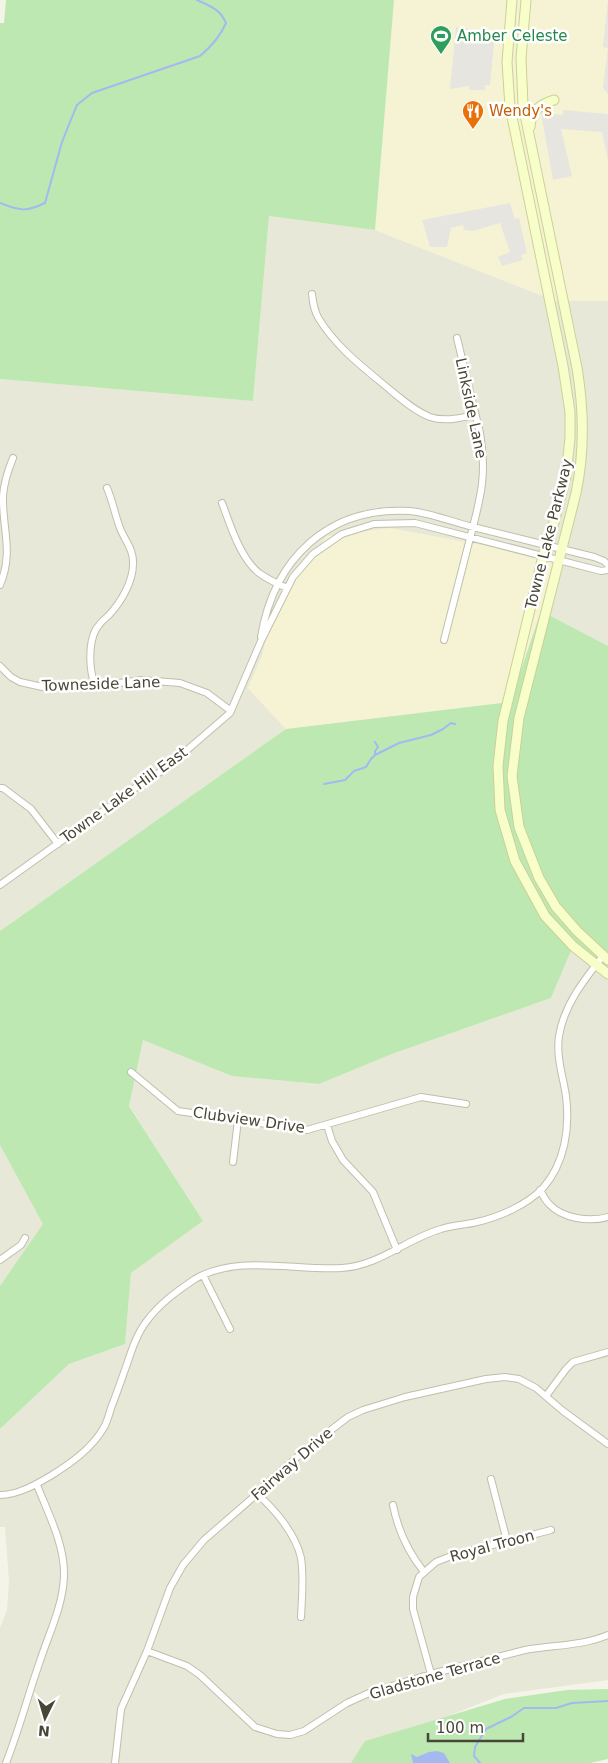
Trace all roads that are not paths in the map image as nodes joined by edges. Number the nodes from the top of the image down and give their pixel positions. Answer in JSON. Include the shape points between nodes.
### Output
{"nodes":[{"id":1,"x":512,"y":0,"type":"edge"},
{"id":2,"x":526,"y":0,"type":"edge"},
{"id":3,"x":554,"y":100,"type":"dead end"},
{"id":4,"x":530,"y":138,"type":"junction"},
{"id":5,"x":312,"y":294,"type":"dead end"},
{"id":6,"x":456,"y":338,"type":"dead end"},
{"id":7,"x":475,"y":415,"type":"junction"},
{"id":8,"x":13,"y":458,"type":"dead end"},
{"id":9,"x":107,"y":488,"type":"dead end"},
{"id":10,"x":222,"y":503,"type":"dead end"},
{"id":11,"x":474,"y":527,"type":"junction"},
{"id":12,"x":470,"y":537,"type":"junction"},
{"id":13,"x":547,"y":545,"type":"junction"},
{"id":14,"x":562,"y":549,"type":"junction"},
{"id":15,"x":543,"y":556,"type":"junction"},
{"id":16,"x":559,"y":560,"type":"junction"},
{"id":17,"x":608,"y":565,"type":"edge"},
{"id":18,"x":608,"y":570,"type":"edge"},
{"id":19,"x":277,"y":584,"type":"junction"},
{"id":20,"x":0,"y":585,"type":"edge"},
{"id":21,"x":287,"y":588,"type":"junction"},
{"id":22,"x":261,"y":640,"type":"junction"},
{"id":23,"x":444,"y":640,"type":"dead end"},
{"id":24,"x":0,"y":666,"type":"edge"},
{"id":25,"x":95,"y":685,"type":"junction"},
{"id":26,"x":231,"y":711,"type":"junction"},
{"id":27,"x":0,"y":788,"type":"edge"},
{"id":28,"x":58,"y":844,"type":"junction"},
{"id":29,"x":0,"y":885,"type":"edge"},
{"id":30,"x":606,"y":958,"type":"edge"},
{"id":31,"x":596,"y":964,"type":"junction"},
{"id":32,"x":608,"y":974,"type":"edge"},
{"id":33,"x":131,"y":1072,"type":"dead end"},
{"id":34,"x":466,"y":1104,"type":"dead end"},
{"id":35,"x":238,"y":1120,"type":"junction"},
{"id":36,"x":327,"y":1124,"type":"junction"},
{"id":37,"x":234,"y":1162,"type":"dead end"},
{"id":38,"x":540,"y":1190,"type":"junction"},
{"id":39,"x":608,"y":1216,"type":"edge"},
{"id":40,"x":25,"y":1238,"type":"dead end"},
{"id":41,"x":397,"y":1250,"type":"junction"},
{"id":42,"x":0,"y":1260,"type":"edge"},
{"id":43,"x":203,"y":1275,"type":"junction"},
{"id":44,"x":230,"y":1329,"type":"dead end"},
{"id":45,"x":608,"y":1352,"type":"edge"},
{"id":46,"x":546,"y":1396,"type":"junction"},
{"id":47,"x":608,"y":1444,"type":"edge"},
{"id":48,"x":491,"y":1480,"type":"dead end"},
{"id":49,"x":37,"y":1484,"type":"junction"},
{"id":50,"x":257,"y":1494,"type":"junction"},
{"id":51,"x":0,"y":1495,"type":"edge"},
{"id":52,"x":394,"y":1506,"type":"dead end"},
{"id":53,"x":551,"y":1530,"type":"dead end"},
{"id":54,"x":506,"y":1541,"type":"junction"},
{"id":55,"x":424,"y":1572,"type":"junction"},
{"id":56,"x":301,"y":1618,"type":"dead end"},
{"id":57,"x":608,"y":1636,"type":"edge"},
{"id":58,"x":147,"y":1651,"type":"junction"},
{"id":59,"x":432,"y":1674,"type":"junction"},
{"id":60,"x":6,"y":1763,"type":"edge"},
{"id":61,"x":115,"y":1763,"type":"edge"}],
"edges":[{"from":1,"to":13,"type":"main road","name":"Towne Lake Parkway","via":[[507,62],[510,107],[564,366],[570,412],[566,476]]},
{"from":2,"to":4,"type":"main road","name":"Towne Lake Parkway","via":[[521,76]]},
{"from":3,"to":4,"type":"main road","via":[[535,110],[530,123]]},
{"from":4,"to":14,"type":"main road","name":"Towne Lake Parkway","via":[[578,368],[583,415],[580,475]]},
{"from":5,"to":7,"type":"street","via":[[313,308],[319,320],[336,341],[398,396],[431,417],[449,419]]},
{"from":6,"to":7,"type":"street","name":"Linkside Lane"},
{"from":7,"to":11,"type":"street","name":"Linkside Lane","via":[[483,448],[483,472]]},
{"from":8,"to":20,"type":"street","via":[[4,487],[7,553]]},
{"from":9,"to":25,"type":"street","via":[[134,564],[125,591],[92,641],[91,676]]},
{"from":10,"to":19,"type":"street","via":[[248,561],[258,573]]},
{"from":11,"to":12,"type":"street","name":"Linkside Lane"},
{"from":11,"to":13,"type":"street","name":"Towne Lake Hill East"},
{"from":11,"to":19,"type":"street","name":"Towne Lake Hill East","via":[[412,511],[372,513],[350,519],[324,531],[305,546],[288,564]]},
{"from":12,"to":15,"type":"street","name":"Towne Lake Hill East"},
{"from":12,"to":21,"type":"street","name":"Towne Lake Hill East","via":[[415,523],[388,522],[357,528],[313,554]]},
{"from":12,"to":23,"type":"street","name":"Linkside Lane"},
{"from":13,"to":14,"type":"street","name":"Towne Lake Hill East"},
{"from":13,"to":15,"type":"main road","name":"Towne Lake Parkway"},
{"from":14,"to":16,"type":"main road","name":"Towne Lake Parkway"},
{"from":14,"to":17,"type":"street","name":"Towne Lake Hill East","via":[[594,557]]},
{"from":15,"to":16,"type":"street","name":"Towne Lake Hill East"},
{"from":15,"to":31,"type":"main road","name":"Towne Lake Parkway","via":[[503,721],[498,766],[500,810],[515,861],[545,916]]},
{"from":16,"to":18,"type":"street","name":"Towne Lake Hill East"},
{"from":16,"to":30,"type":"main road","name":"Towne Lake Parkway","via":[[519,718],[512,776],[519,827],[539,878],[556,907]]},
{"from":19,"to":21,"type":"street"},
{"from":19,"to":22,"type":"street","name":"Towne Lake Hill East","via":[[265,616]]},
{"from":21,"to":22,"type":"street","name":"Towne Lake Hill East"},
{"from":22,"to":26,"type":"street","name":"Towne Lake Hill East"},
{"from":24,"to":25,"type":"street","name":"Towneside Lane","via":[[20,682],[38,687]]},
{"from":25,"to":26,"type":"street","name":"Towneside Lane","via":[[152,680],[180,683],[207,693]]},
{"from":26,"to":28,"type":"street","name":"Towne Lake Hill East","via":[[165,769]]},
{"from":27,"to":28,"type":"street","via":[[31,809]]},
{"from":28,"to":29,"type":"street","name":"Towne Lake Hill East"},
{"from":30,"to":31,"type":"street"},
{"from":31,"to":32,"type":"main road","name":"Towne Lake Parkway"},
{"from":31,"to":38,"type":"street","via":[[574,995],[563,1018],[559,1061],[568,1128],[562,1154]]},
{"from":33,"to":35,"type":"street","name":"Clubview Drive","via":[[178,1111]]},
{"from":34,"to":36,"type":"street","name":"Clubview Drive","via":[[421,1097]]},
{"from":35,"to":36,"type":"street","name":"Clubview Drive","via":[[307,1130]]},
{"from":35,"to":37,"type":"street"},
{"from":36,"to":41,"type":"street","via":[[332,1142],[344,1160],[373,1192]]},
{"from":38,"to":39,"type":"street","via":[[549,1204],[568,1216],[597,1220]]},
{"from":38,"to":41,"type":"street","via":[[500,1214],[440,1229]]},
{"from":40,"to":42,"type":"street"},
{"from":41,"to":43,"type":"street","via":[[376,1260],[343,1268],[232,1266]]},
{"from":43,"to":44,"type":"street"},
{"from":43,"to":49,"type":"street","via":[[177,1291],[146,1322],[135,1340],[104,1428],[91,1446]]},
{"from":45,"to":46,"type":"street","via":[[573,1362]]},
{"from":46,"to":47,"type":"street","name":"Fairway Drive"},
{"from":46,"to":50,"type":"street","name":"Fairway Drive","via":[[519,1379],[505,1377],[405,1397],[363,1410],[348,1417],[310,1446]]},
{"from":48,"to":54,"type":"street"},
{"from":49,"to":51,"type":"street"},
{"from":49,"to":60,"type":"street","via":[[61,1550],[64,1576],[54,1624]]},
{"from":50,"to":56,"type":"street","via":[[281,1521],[300,1556]]},
{"from":50,"to":58,"type":"street","name":"Fairway Drive","via":[[204,1540],[183,1565],[170,1588]]},
{"from":52,"to":55,"type":"street","via":[[407,1547]]},
{"from":53,"to":54,"type":"street","name":"Royal Troon"},
{"from":54,"to":55,"type":"street","name":"Royal Troon","via":[[454,1555],[436,1562]]},
{"from":55,"to":59,"type":"street","via":[[416,1587],[413,1608]]},
{"from":57,"to":59,"type":"street","name":"Gladstone Terrace","via":[[539,1648]]},
{"from":58,"to":59,"type":"street","name":"Gladstone Terrace","via":[[187,1666],[255,1727],[277,1734],[290,1735],[304,1730],[370,1693]]},
{"from":58,"to":61,"type":"street","name":"Fairway Drive","via":[[121,1709]]}]}
